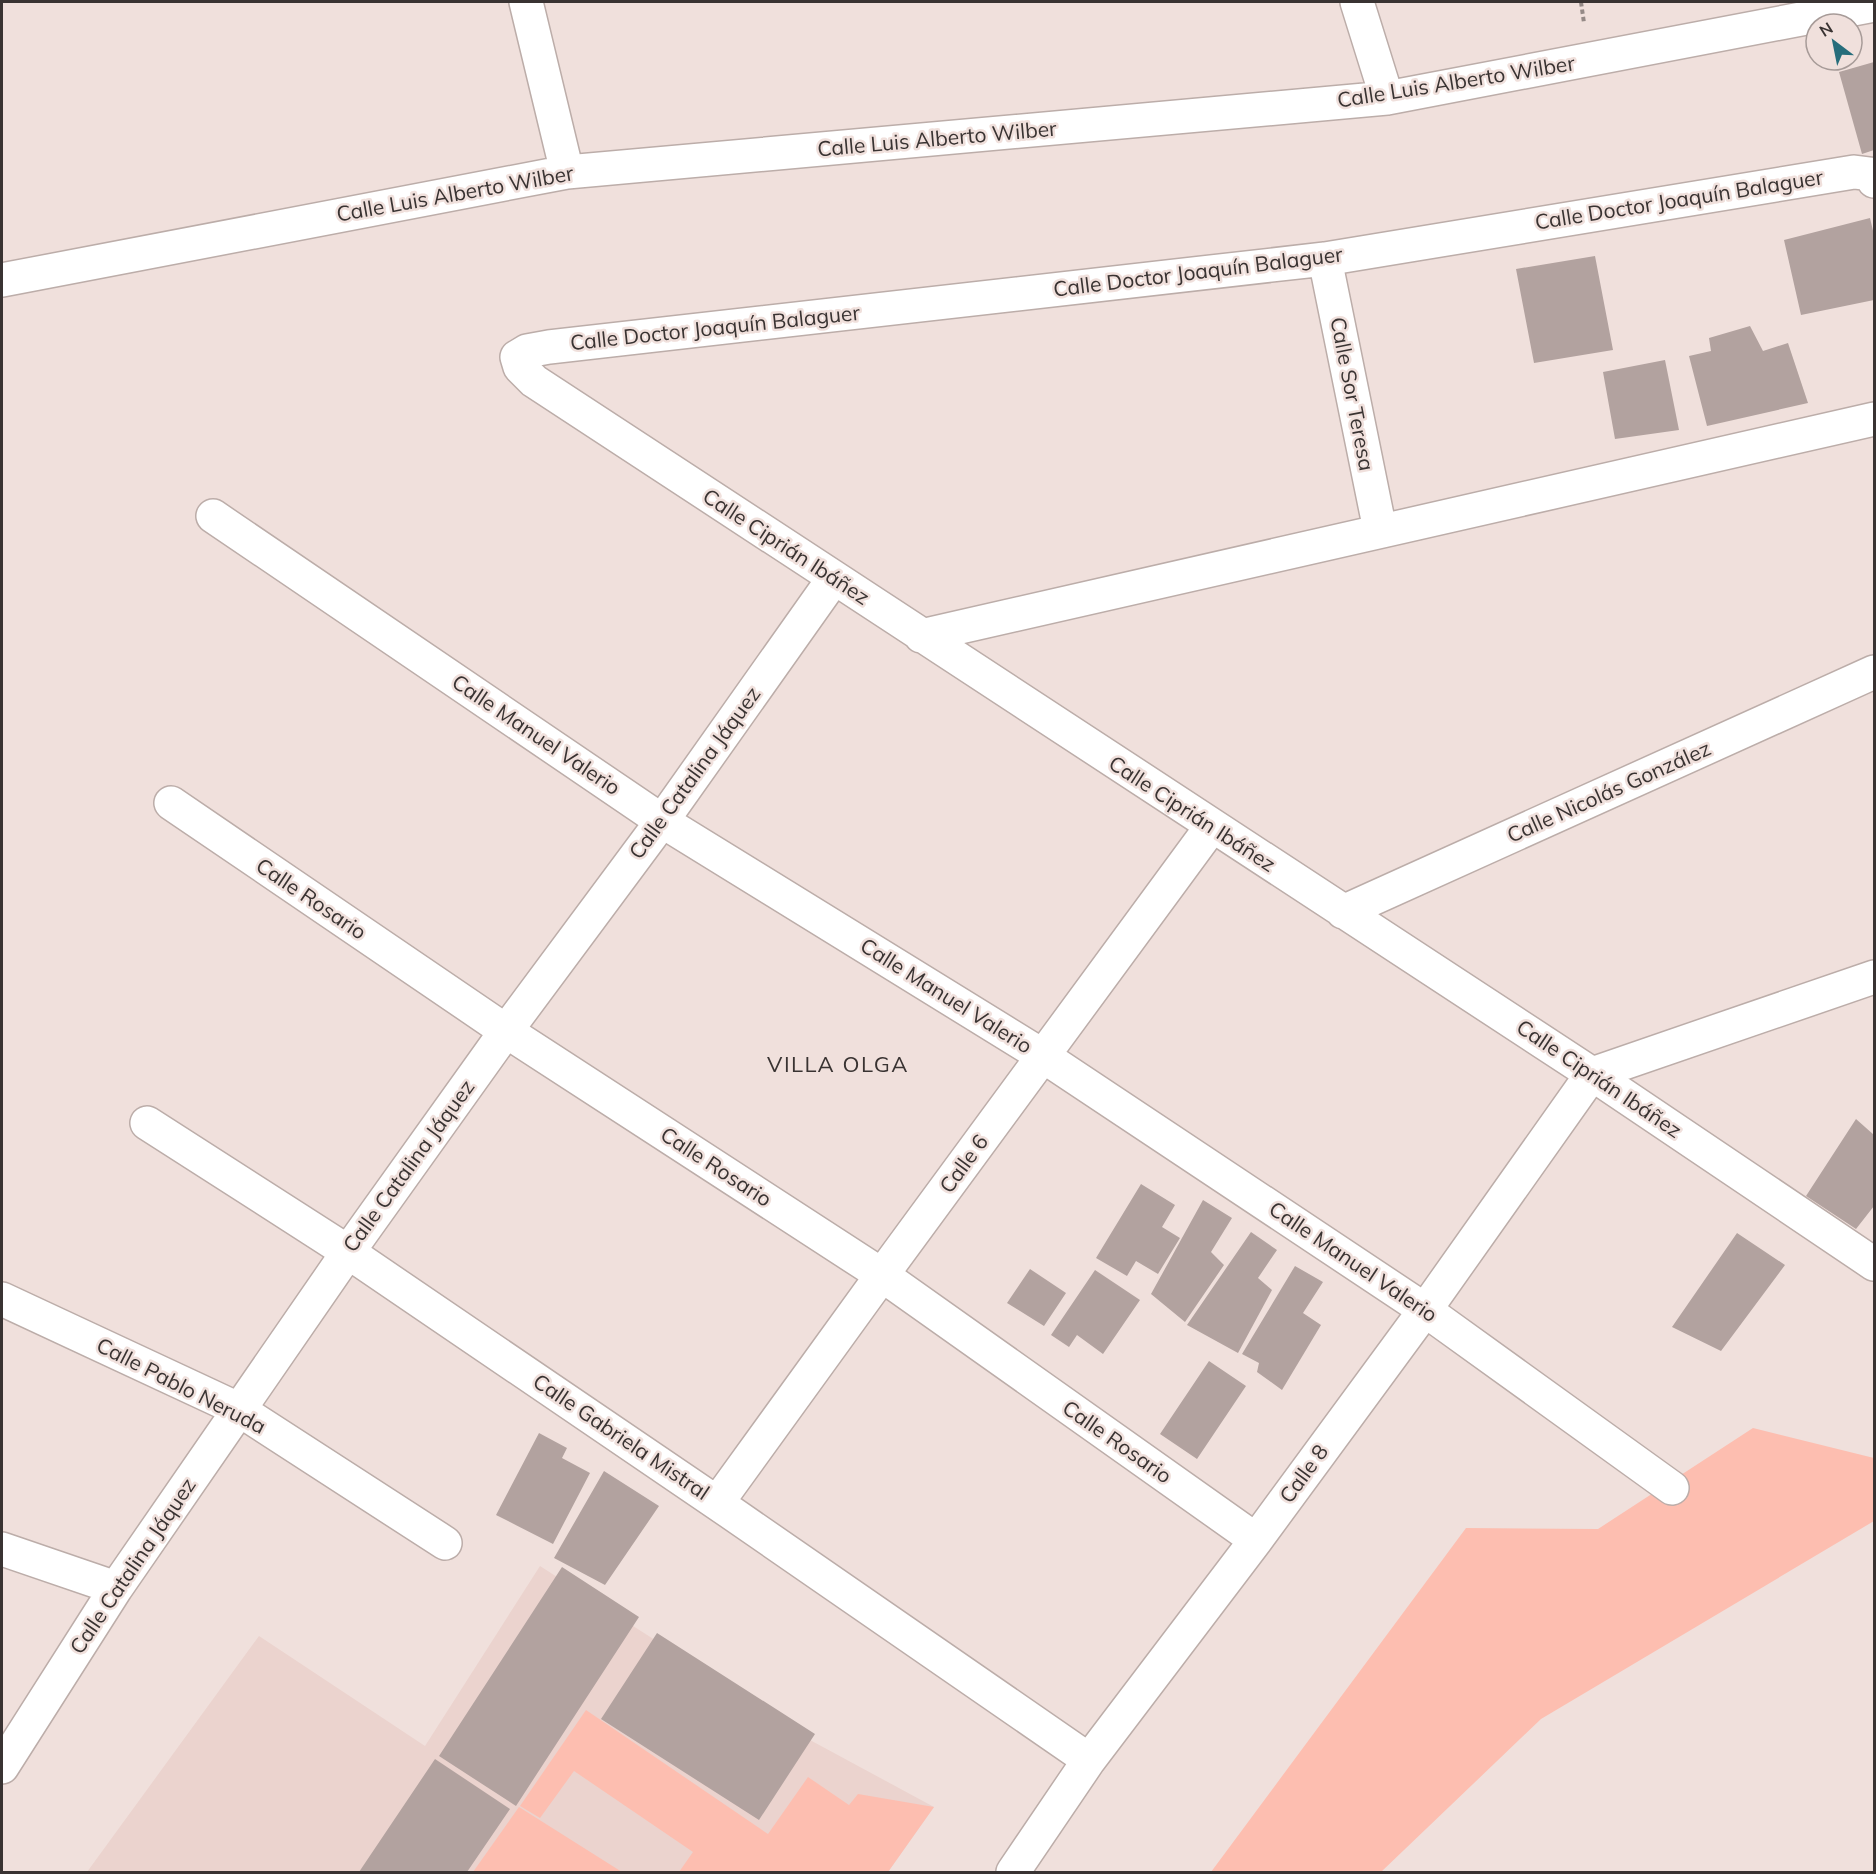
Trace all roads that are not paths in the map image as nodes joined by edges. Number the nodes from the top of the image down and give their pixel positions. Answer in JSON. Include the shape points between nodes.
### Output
{"nodes":[{"id":1,"x":526,"y":2,"type":"edge"},
{"id":2,"x":1357,"y":2,"type":"edge"},
{"id":3,"x":1875,"y":5,"type":"edge"},
{"id":4,"x":1387,"y":98,"type":"junction"},
{"id":5,"x":567,"y":172,"type":"junction"},
{"id":6,"x":1875,"y":181,"type":"edge"},
{"id":7,"x":1325,"y":259,"type":"junction"},
{"id":8,"x":2,"y":280,"type":"edge"},
{"id":9,"x":517,"y":357,"type":"joint"},
{"id":10,"x":1875,"y":419,"type":"edge"},
{"id":11,"x":213,"y":516,"type":"dead end"},
{"id":12,"x":1380,"y":530,"type":"junction"},
{"id":13,"x":834,"y":578,"type":"junction"},
{"id":14,"x":921,"y":636,"type":"junction"},
{"id":15,"x":1875,"y":672,"type":"edge"},
{"id":16,"x":171,"y":803,"type":"dead end"},
{"id":17,"x":662,"y":821,"type":"junction"},
{"id":18,"x":1212,"y":826,"type":"junction"},
{"id":19,"x":1343,"y":912,"type":"junction"},
{"id":20,"x":1875,"y":977,"type":"edge"},
{"id":21,"x":506,"y":1030,"type":"junction"},
{"id":22,"x":1043,"y":1056,"type":"junction"},
{"id":23,"x":1592,"y":1074,"type":"junction"},
{"id":24,"x":147,"y":1123,"type":"dead end"},
{"id":25,"x":348,"y":1252,"type":"junction"},
{"id":26,"x":1875,"y":1264,"type":"edge"},
{"id":27,"x":882,"y":1275,"type":"junction"},
{"id":28,"x":2,"y":1299,"type":"edge"},
{"id":29,"x":1425,"y":1310,"type":"junction"},
{"id":30,"x":238,"y":1409,"type":"junction"},
{"id":31,"x":1671,"y":1488,"type":"dead end"},
{"id":32,"x":717,"y":1503,"type":"junction"},
{"id":33,"x":1256,"y":1540,"type":"junction"},
{"id":34,"x":445,"y":1542,"type":"dead end"},
{"id":35,"x":2,"y":1549,"type":"edge"},
{"id":36,"x":116,"y":1588,"type":"junction"},
{"id":37,"x":1089,"y":1760,"type":"junction"},
{"id":38,"x":2,"y":1767,"type":"edge"},
{"id":39,"x":1013,"y":1872,"type":"edge"}],
"edges":[{"from":1,"to":5,"type":"street"},
{"from":2,"to":4,"type":"street"},
{"from":3,"to":4,"type":"street","name":"Calle Luis Alberto Wilber"},
{"from":4,"to":5,"type":"street","name":"Calle Luis Alberto Wilber"},
{"from":5,"to":8,"type":"street","name":"Calle Luis Alberto Wilber"},
{"from":6,"to":7,"type":"street","name":"Calle Doctor Joaquín Balaguer","via":[[1870,174],[1854,172]]},
{"from":7,"to":9,"type":"street","name":"Calle Doctor Joaquín Balaguer","via":[[549,347]]},
{"from":7,"to":12,"type":"street","name":"Calle Sor Teresa"},
{"from":9,"to":13,"type":"street","name":"Calle Ciprián Ibáñez","via":[[520,367],[534,381]]},
{"from":10,"to":12,"type":"street"},
{"from":11,"to":17,"type":"street","name":"Calle Manuel Valerio"},
{"from":12,"to":14,"type":"street"},
{"from":13,"to":14,"type":"street","name":"Calle Ciprián Ibáñez"},
{"from":13,"to":17,"type":"street","name":"Calle Catalina Jáquez"},
{"from":14,"to":18,"type":"street","name":"Calle Ciprián Ibáñez"},
{"from":15,"to":19,"type":"street","name":"Calle Nicolás González"},
{"from":16,"to":21,"type":"street","name":"Calle Rosario"},
{"from":17,"to":21,"type":"street","name":"Calle Catalina Jáquez"},
{"from":17,"to":22,"type":"street","name":"Calle Manuel Valerio"},
{"from":18,"to":19,"type":"street","name":"Calle Ciprián Ibáñez"},
{"from":18,"to":22,"type":"street","name":"Calle 6"},
{"from":19,"to":23,"type":"street","name":"Calle Ciprián Ibáñez"},
{"from":20,"to":23,"type":"street"},
{"from":21,"to":25,"type":"street","name":"Calle Catalina Jáquez"},
{"from":21,"to":27,"type":"street","name":"Calle Rosario"},
{"from":22,"to":27,"type":"street","name":"Calle 6"},
{"from":22,"to":29,"type":"street","name":"Calle Manuel Valerio"},
{"from":23,"to":26,"type":"street","name":"Calle Ciprián Ibáñez"},
{"from":23,"to":29,"type":"street","name":"Calle 8"},
{"from":24,"to":25,"type":"street","name":"Calle Gabriela Mistral"},
{"from":25,"to":30,"type":"street","name":"Calle Catalina Jáquez"},
{"from":25,"to":32,"type":"street","name":"Calle Gabriela Mistral"},
{"from":27,"to":32,"type":"street","name":"Calle 6"},
{"from":27,"to":33,"type":"street","name":"Calle Rosario"},
{"from":28,"to":30,"type":"street","name":"Calle Pablo Neruda"},
{"from":29,"to":31,"type":"street","name":"Calle Manuel Valerio"},
{"from":29,"to":33,"type":"street","name":"Calle 8"},
{"from":30,"to":34,"type":"street","name":"Calle Pablo Neruda"},
{"from":30,"to":36,"type":"street","name":"Calle Catalina Jáquez"},
{"from":32,"to":37,"type":"street","name":"Calle Gabriela Mistral"},
{"from":33,"to":37,"type":"street","name":"Calle 8"},
{"from":35,"to":36,"type":"street"},
{"from":36,"to":38,"type":"street","name":"Calle Catalina Jáquez"},
{"from":37,"to":39,"type":"street","name":"Calle 8"}]}
